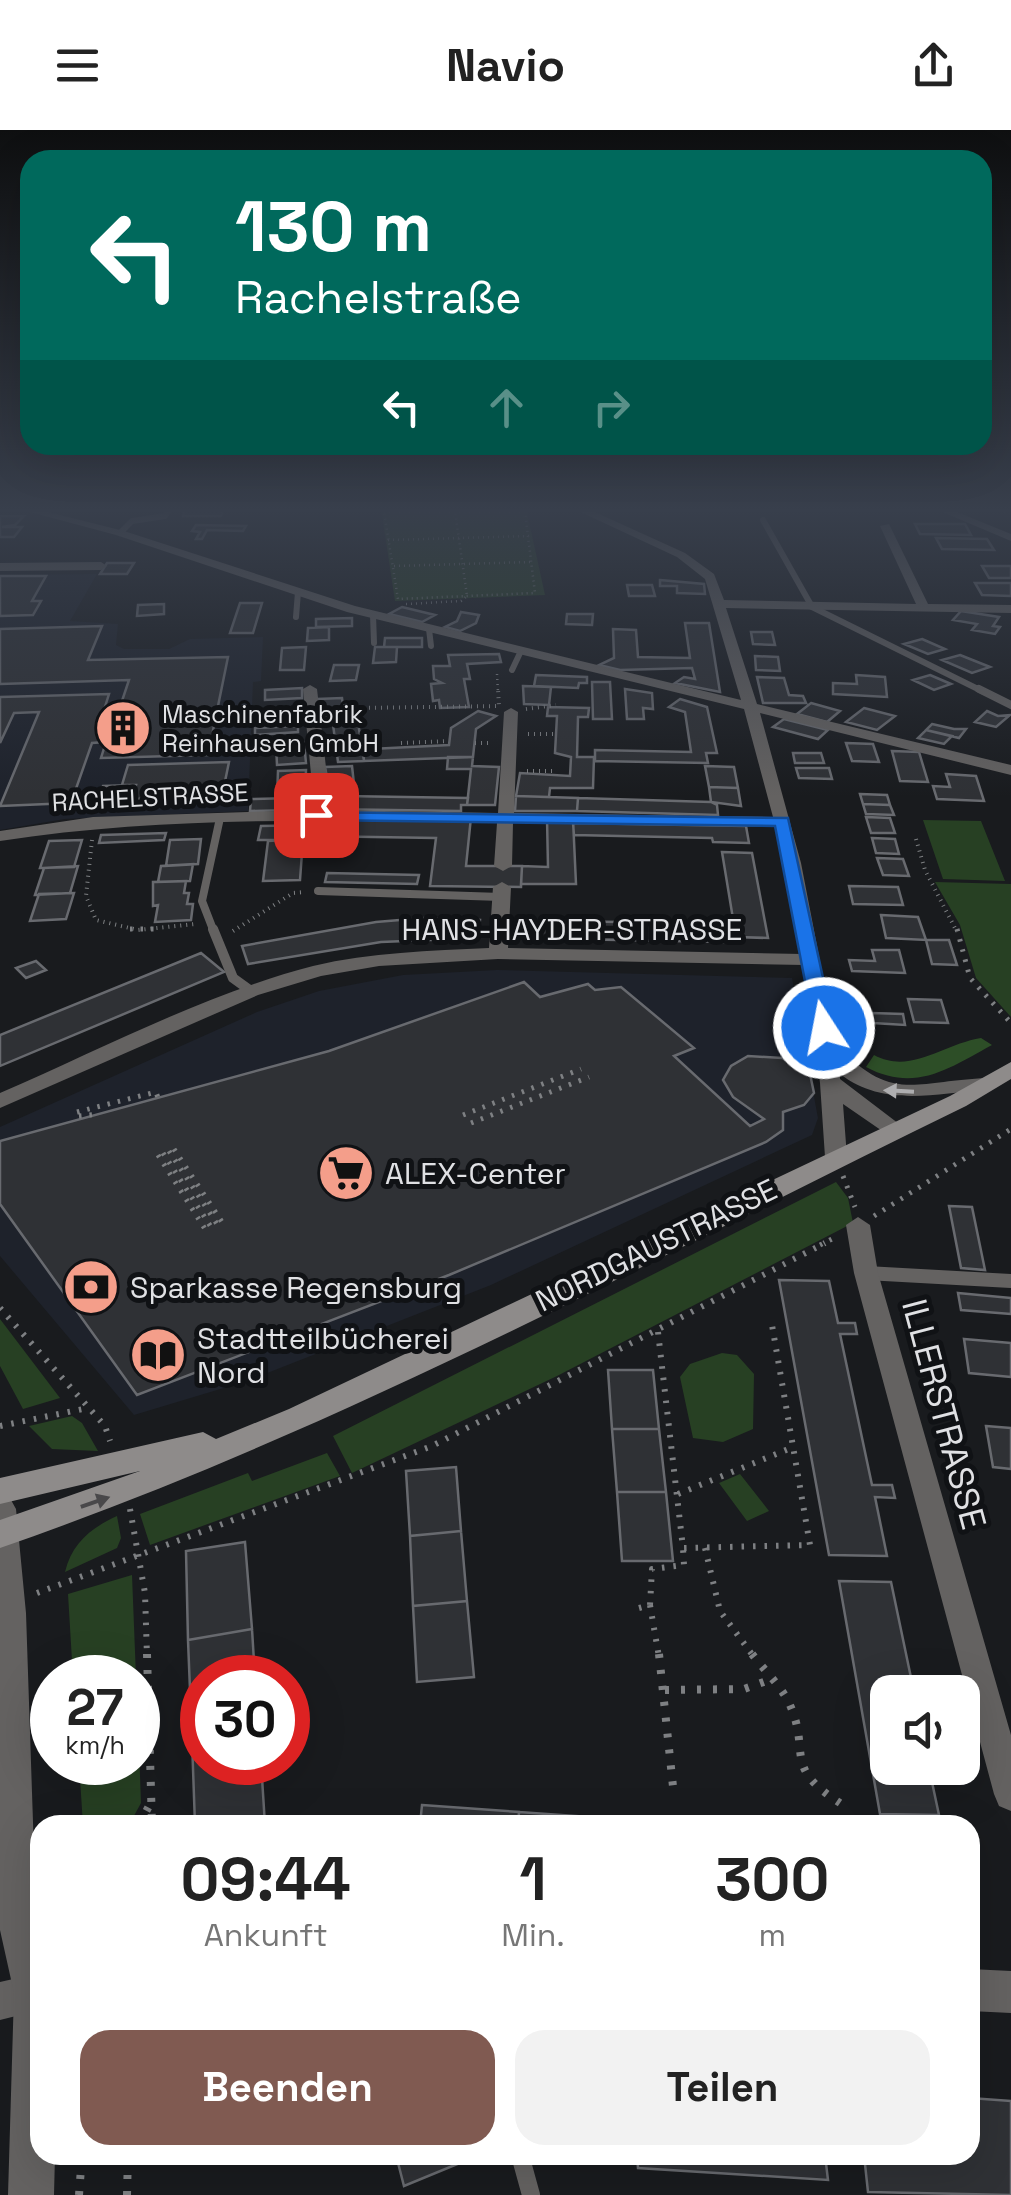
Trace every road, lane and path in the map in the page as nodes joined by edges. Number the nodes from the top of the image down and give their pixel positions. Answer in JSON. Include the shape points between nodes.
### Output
{"nodes":[{"id":1,"x":297,"y":604,"type":"edge"},
{"id":2,"x":338,"y":604,"type":"edge"},
{"id":3,"x":718,"y":604,"type":"edge"},
{"id":4,"x":810,"y":604,"type":"edge"},
{"id":5,"x":831,"y":604,"type":"edge"},
{"id":6,"x":923,"y":606,"type":"joint"},
{"id":7,"x":1011,"y":608,"type":"edge"},
{"id":8,"x":372,"y":615,"type":"junction"},
{"id":9,"x":296,"y":618,"type":"dead end"},
{"id":10,"x":429,"y":629,"type":"junction"},
{"id":11,"x":374,"y":644,"type":"dead end"},
{"id":12,"x":430,"y":646,"type":"dead end"},
{"id":13,"x":520,"y":653,"type":"junction"},
{"id":14,"x":512,"y":670,"type":"joint"},
{"id":15,"x":310,"y":688,"type":"dead end"},
{"id":16,"x":556,"y":705,"type":"dead end"},
{"id":17,"x":749,"y":706,"type":"junction"},
{"id":18,"x":1011,"y":706,"type":"edge"},
{"id":19,"x":357,"y":708,"type":"dead end"},
{"id":20,"x":511,"y":712,"type":"joint"},
{"id":21,"x":510,"y":734,"type":"junction"},
{"id":22,"x":556,"y":734,"type":"dead end"},
{"id":23,"x":450,"y":741,"type":"dead end"},
{"id":24,"x":401,"y":743,"type":"dead end"},
{"id":25,"x":1011,"y":770,"type":"edge"},
{"id":26,"x":509,"y":771,"type":"junction"},
{"id":27,"x":557,"y":771,"type":"dead end"},
{"id":28,"x":316,"y":815,"type":"junction"},
{"id":29,"x":506,"y":816,"type":"junction"},
{"id":30,"x":220,"y":818,"type":"junction"},
{"id":31,"x":93,"y":822,"type":"junction"},
{"id":32,"x":782,"y":822,"type":"junction"},
{"id":33,"x":0,"y":836,"type":"edge"},
{"id":34,"x":916,"y":839,"type":"dead end"},
{"id":35,"x":502,"y":866,"type":"dead end"},
{"id":36,"x":318,"y":891,"type":"joint"},
{"id":37,"x":501,"y":892,"type":"joint"},
{"id":38,"x":208,"y":920,"type":"junction"},
{"id":39,"x":219,"y":940,"type":"junction"},
{"id":40,"x":498,"y":953,"type":"junction"},
{"id":41,"x":811,"y":960,"type":"junction"},
{"id":42,"x":251,"y":991,"type":"junction"},
{"id":43,"x":1011,"y":1023,"type":"edge"},
{"id":44,"x":828,"y":1047,"type":"junction"},
{"id":45,"x":1011,"y":1069,"type":"edge"},
{"id":46,"x":581,"y":1070,"type":"dead end"},
{"id":47,"x":590,"y":1077,"type":"dead end"},
{"id":48,"x":830,"y":1081,"type":"junction"},
{"id":49,"x":987,"y":1084,"type":"junction"},
{"id":50,"x":158,"y":1098,"type":"dead end"},
{"id":51,"x":0,"y":1101,"type":"edge"},
{"id":52,"x":99,"y":1114,"type":"dead end"},
{"id":53,"x":463,"y":1115,"type":"dead end"},
{"id":54,"x":471,"y":1123,"type":"dead end"},
{"id":55,"x":1011,"y":1129,"type":"edge"},
{"id":56,"x":896,"y":1130,"type":"junction"},
{"id":57,"x":833,"y":1158,"type":"junction"},
{"id":58,"x":214,"y":1225,"type":"joint"},
{"id":59,"x":858,"y":1225,"type":"junction"},
{"id":60,"x":866,"y":1272,"type":"junction"},
{"id":61,"x":1011,"y":1281,"type":"edge"},
{"id":62,"x":0,"y":1308,"type":"edge"},
{"id":63,"x":772,"y":1325,"type":"dead end"},
{"id":64,"x":658,"y":1332,"type":"junction"},
{"id":65,"x":88,"y":1408,"type":"junction"},
{"id":66,"x":0,"y":1426,"type":"edge"},
{"id":67,"x":791,"y":1448,"type":"junction"},
{"id":68,"x":123,"y":1479,"type":"junction"},
{"id":69,"x":0,"y":1491,"type":"edge"},
{"id":70,"x":678,"y":1494,"type":"junction"},
{"id":71,"x":1,"y":1525,"type":"edge"},
{"id":72,"x":683,"y":1548,"type":"junction"},
{"id":73,"x":706,"y":1548,"type":"junction"},
{"id":74,"x":140,"y":1558,"type":"junction"},
{"id":75,"x":8,"y":1603,"type":"junction"},
{"id":76,"x":650,"y":1605,"type":"junction"},
{"id":77,"x":639,"y":1608,"type":"dead end"},
{"id":78,"x":772,"y":1679,"type":"junction"},
{"id":79,"x":666,"y":1690,"type":"junction"},
{"id":80,"x":1011,"y":1794,"type":"edge"},
{"id":81,"x":674,"y":1796,"type":"dead end"},
{"id":82,"x":151,"y":1802,"type":"junction"},
{"id":83,"x":840,"y":1803,"type":"dead end"},
{"id":84,"x":144,"y":1815,"type":"edge"},
{"id":85,"x":152,"y":1815,"type":"edge"},
{"id":86,"x":980,"y":1990,"type":"edge"},
{"id":87,"x":1011,"y":1992,"type":"edge"},
{"id":88,"x":25,"y":1995,"type":"edge"},
{"id":89,"x":30,"y":2162,"type":"edge"},
{"id":90,"x":30,"y":2165,"type":"edge"},
{"id":91,"x":81,"y":2165,"type":"edge"},
{"id":92,"x":128,"y":2165,"type":"edge"},
{"id":93,"x":523,"y":2165,"type":"edge"},
{"id":94,"x":31,"y":2195,"type":"edge"},
{"id":95,"x":79,"y":2195,"type":"edge"},
{"id":96,"x":127,"y":2195,"type":"edge"},
{"id":97,"x":531,"y":2195,"type":"edge"}],
"edges":[{"from":1,"to":9,"type":"lane"},
{"from":2,"to":8,"type":"street"},
{"from":3,"to":17,"type":"street"},
{"from":4,"to":18,"type":"lane"},
{"from":5,"to":6,"type":"street"},
{"from":6,"to":7,"type":"street"},
{"from":8,"to":10,"type":"street"},
{"from":8,"to":11,"type":"lane"},
{"from":10,"to":12,"type":"lane"},
{"from":10,"to":13,"type":"street"},
{"from":13,"to":14,"type":"lane"},
{"from":13,"to":17,"type":"street"},
{"from":14,"to":19,"type":"path","via":[[494,675],[500,706]]},
{"from":15,"to":28,"type":"street","via":[[320,785]]},
{"from":16,"to":20,"type":"path"},
{"from":17,"to":25,"type":"street"},
{"from":17,"to":32,"type":"street"},
{"from":20,"to":21,"type":"street"},
{"from":21,"to":22,"type":"path"},
{"from":21,"to":26,"type":"street"},
{"from":23,"to":24,"type":"path"},
{"from":26,"to":27,"type":"path"},
{"from":26,"to":29,"type":"street"},
{"from":28,"to":29,"type":"street","name":"RACHELSTRASSE"},
{"from":28,"to":30,"type":"street","name":"RACHELSTRASSE"},
{"from":29,"to":32,"type":"street","name":"RACHELSTRASSE"},
{"from":29,"to":35,"type":"street"},
{"from":30,"to":31,"type":"street","name":"RACHELSTRASSE"},
{"from":30,"to":38,"type":"lane","via":[[202,901]]},
{"from":31,"to":33,"type":"street","name":"RACHELSTRASSE"},
{"from":31,"to":38,"type":"path","via":[[88,902],[94,918],[108,926],[156,930]]},
{"from":32,"to":41,"type":"street"},
{"from":34,"to":43,"type":"path","via":[[956,926],[970,978]]},
{"from":36,"to":37,"type":"lane"},
{"from":36,"to":39,"type":"path","via":[[293,893]]},
{"from":37,"to":40,"type":"street"},
{"from":38,"to":39,"type":"lane"},
{"from":39,"to":42,"type":"lane","via":[[233,978]]},
{"from":40,"to":41,"type":"street","name":"HANS-HAYDER-STRASSE"},
{"from":40,"to":42,"type":"street","name":"HANS-HAYDER-STRASSE","via":[[379,960]]},
{"from":41,"to":44,"type":"street"},
{"from":42,"to":51,"type":"street","name":"HANS-HAYDER-STRASSE"},
{"from":44,"to":48,"type":"street"},
{"from":49,"to":44,"type":"street","one_way":true,"via":[[880,1090],[846,1073]]},
{"from":45,"to":49,"type":"main road","name":"NORDGAUSTRASSE"},
{"from":46,"to":53,"type":"path"},
{"from":47,"to":54,"type":"path"},
{"from":48,"to":56,"type":"street"},
{"from":48,"to":57,"type":"street"},
{"from":49,"to":56,"type":"main road","name":"NORDGAUSTRASSE"},
{"from":50,"to":52,"type":"path","via":[[156,1092],[78,1114]]},
{"from":55,"to":59,"type":"path"},
{"from":56,"to":57,"type":"main road","name":"NORDGAUSTRASSE"},
{"from":57,"to":59,"type":"path","via":[[851,1187]]},
{"from":57,"to":68,"type":"main road","name":"NORDGAUSTRASSE","via":[[300,1417]]},
{"from":58,"to":58,"type":"path","via":[[166,1152]]},
{"from":59,"to":60,"type":"street","name":"ILLERSTRASSE"},
{"from":59,"to":64,"type":"path"},
{"from":60,"to":61,"type":"lane"},
{"from":60,"to":80,"type":"street","name":"ILLERSTRASSE"},
{"from":62,"to":65,"type":"path"},
{"from":63,"to":67,"type":"path"},
{"from":64,"to":70,"type":"path"},
{"from":64,"to":74,"type":"path","via":[[432,1446]]},
{"from":65,"to":66,"type":"path"},
{"from":65,"to":68,"type":"path","via":[[105,1426]]},
{"from":67,"to":70,"type":"path"},
{"from":67,"to":73,"type":"path","via":[[810,1544]]},
{"from":68,"to":69,"type":"main road","name":"NORDGAUSTRASSE"},
{"from":71,"to":68,"type":"main road","name":"NORDGAUSTRASSE","one_way":true},
{"from":68,"to":74,"type":"path"},
{"from":70,"to":72,"type":"path"},
{"from":71,"to":75,"type":"street"},
{"from":72,"to":73,"type":"path"},
{"from":72,"to":76,"type":"path","via":[[684,1565],[652,1569]]},
{"from":73,"to":78,"type":"path","via":[[720,1611]]},
{"from":74,"to":75,"type":"path"},
{"from":74,"to":82,"type":"path"},
{"from":75,"to":88,"type":"street","via":[[16,1912]]},
{"from":76,"to":77,"type":"path"},
{"from":76,"to":79,"type":"path"},
{"from":78,"to":79,"type":"path","via":[[744,1689]]},
{"from":78,"to":83,"type":"path","via":[[790,1705],[800,1768]]},
{"from":79,"to":81,"type":"path"},
{"from":82,"to":84,"type":"path"},
{"from":82,"to":85,"type":"path"},
{"from":86,"to":87,"type":"street"},
{"from":88,"to":89,"type":"street"},
{"from":90,"to":94,"type":"street"},
{"from":91,"to":95,"type":"path"},
{"from":92,"to":96,"type":"path"},
{"from":93,"to":97,"type":"lane"}]}
